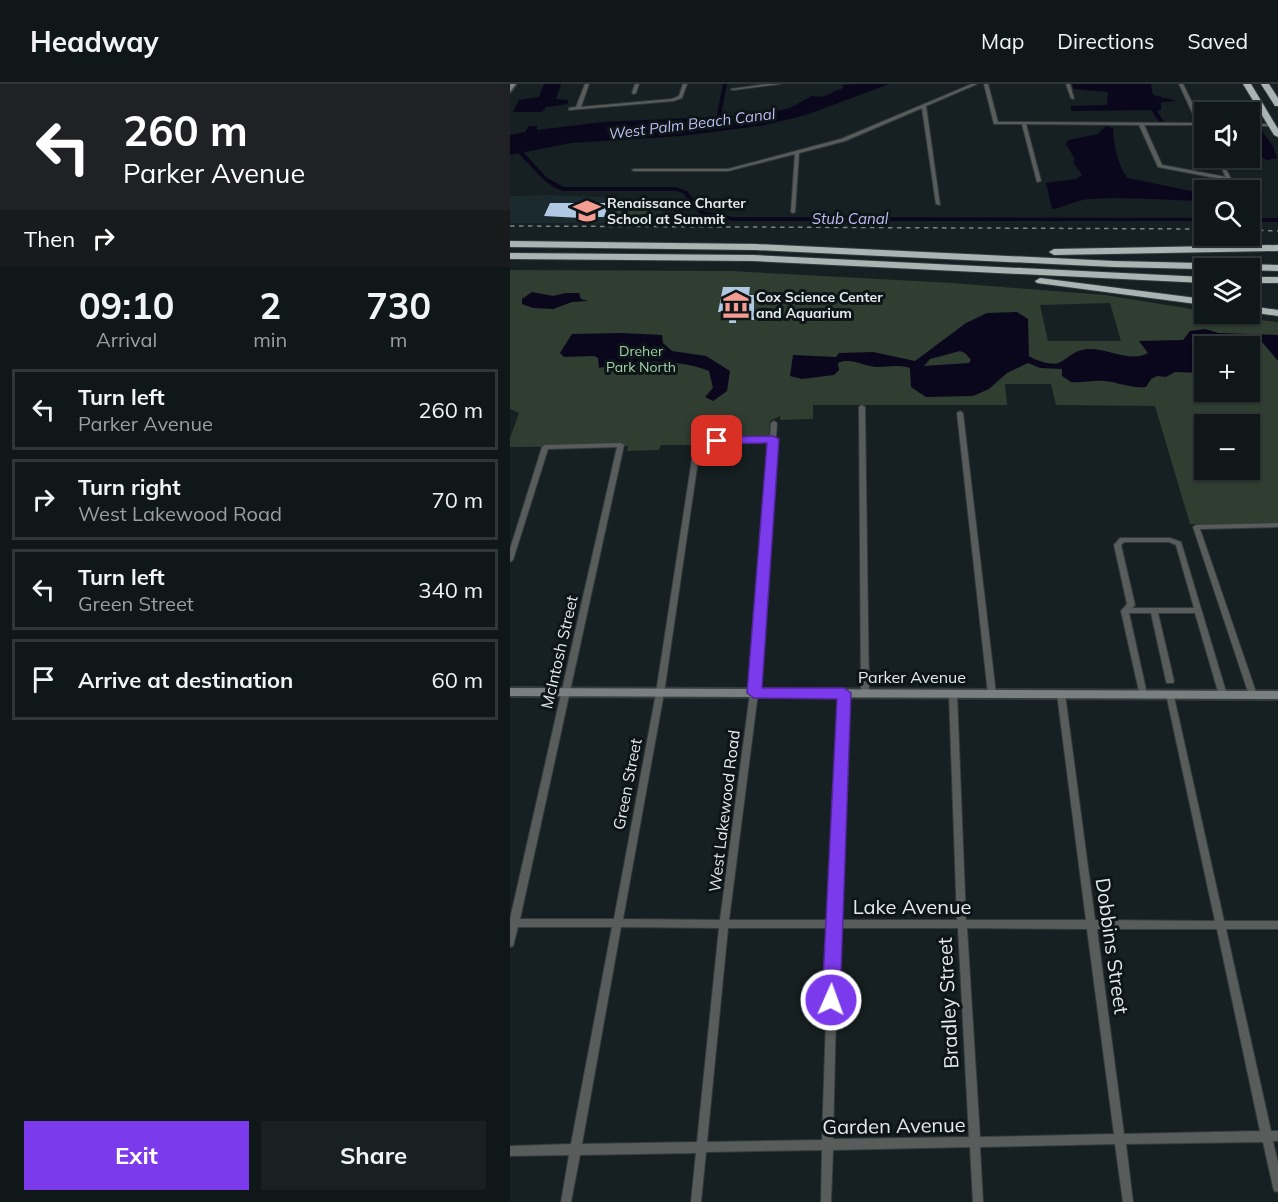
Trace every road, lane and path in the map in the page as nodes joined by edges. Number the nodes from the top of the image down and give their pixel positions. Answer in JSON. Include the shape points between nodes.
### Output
{"nodes":[{"id":1,"x":513,"y":84,"type":"edge"},
{"id":2,"x":587,"y":84,"type":"edge"},
{"id":3,"x":637,"y":84,"type":"edge"},
{"id":4,"x":685,"y":84,"type":"edge"},
{"id":5,"x":778,"y":84,"type":"edge"},
{"id":6,"x":975,"y":84,"type":"edge"},
{"id":7,"x":986,"y":84,"type":"edge"},
{"id":8,"x":1068,"y":84,"type":"edge"},
{"id":9,"x":1181,"y":84,"type":"edge"},
{"id":10,"x":1247,"y":84,"type":"edge"},
{"id":11,"x":1265,"y":84,"type":"edge"},
{"id":12,"x":757,"y":85,"type":"edge"},
{"id":13,"x":734,"y":89,"type":"dead end"},
{"id":14,"x":510,"y":90,"type":"edge"},
{"id":15,"x":634,"y":93,"type":"dead end"},
{"id":16,"x":1073,"y":98,"type":"dead end"},
{"id":17,"x":1278,"y":104,"type":"edge"},
{"id":18,"x":924,"y":106,"type":"junction"},
{"id":19,"x":578,"y":108,"type":"junction"},
{"id":20,"x":1194,"y":108,"type":"edge"},
{"id":21,"x":570,"y":109,"type":"dead end"},
{"id":22,"x":1024,"y":124,"type":"junction"},
{"id":23,"x":1141,"y":124,"type":"junction"},
{"id":24,"x":1194,"y":124,"type":"edge"},
{"id":25,"x":1275,"y":125,"type":"edge"},
{"id":26,"x":1278,"y":135,"type":"edge"},
{"id":27,"x":797,"y":152,"type":"junction"},
{"id":28,"x":1223,"y":168,"type":"edge"},
{"id":29,"x":634,"y":170,"type":"dead end"},
{"id":30,"x":1229,"y":179,"type":"joint"},
{"id":31,"x":1039,"y":181,"type":"dead end"},
{"id":32,"x":938,"y":204,"type":"dead end"},
{"id":33,"x":793,"y":212,"type":"dead end"},
{"id":34,"x":510,"y":244,"type":"edge"},
{"id":35,"x":1278,"y":248,"type":"edge"},
{"id":36,"x":510,"y":256,"type":"edge"},
{"id":37,"x":947,"y":256,"type":"junction"},
{"id":38,"x":946,"y":268,"type":"junction"},
{"id":39,"x":1278,"y":268,"type":"edge"},
{"id":40,"x":1194,"y":280,"type":"edge"},
{"id":41,"x":1260,"y":280,"type":"edge"},
{"id":42,"x":1278,"y":280,"type":"edge"},
{"id":43,"x":1194,"y":301,"type":"edge"},
{"id":44,"x":1260,"y":310,"type":"edge"},
{"id":45,"x":1278,"y":313,"type":"edge"},
{"id":46,"x":862,"y":407,"type":"dead end"},
{"id":47,"x":960,"y":413,"type":"dead end"},
{"id":48,"x":774,"y":423,"type":"dead end"},
{"id":49,"x":773,"y":439,"type":"junction"},
{"id":50,"x":1278,"y":525,"type":"edge"},
{"id":51,"x":510,"y":561,"type":"edge"},
{"id":52,"x":1154,"y":610,"type":"junction"},
{"id":53,"x":1198,"y":610,"type":"junction"},
{"id":54,"x":1125,"y":611,"type":"junction"},
{"id":55,"x":1170,"y":681,"type":"dead end"},
{"id":56,"x":510,"y":692,"type":"edge"},
{"id":57,"x":564,"y":692,"type":"junction"},
{"id":58,"x":660,"y":693,"type":"junction"},
{"id":59,"x":754,"y":693,"type":"junction"},
{"id":60,"x":844,"y":693,"type":"junction"},
{"id":61,"x":865,"y":693,"type":"junction"},
{"id":62,"x":953,"y":694,"type":"junction"},
{"id":63,"x":992,"y":694,"type":"junction"},
{"id":64,"x":1061,"y":694,"type":"junction"},
{"id":65,"x":1143,"y":694,"type":"junction"},
{"id":66,"x":1170,"y":694,"type":"junction"},
{"id":67,"x":1223,"y":694,"type":"junction"},
{"id":68,"x":1253,"y":695,"type":"junction"},
{"id":69,"x":1278,"y":695,"type":"edge"},
{"id":70,"x":512,"y":923,"type":"edge"},
{"id":71,"x":615,"y":924,"type":"junction"},
{"id":72,"x":724,"y":924,"type":"junction"},
{"id":73,"x":834,"y":924,"type":"junction"},
{"id":74,"x":962,"y":925,"type":"junction"},
{"id":75,"x":1090,"y":925,"type":"junction"},
{"id":76,"x":1219,"y":925,"type":"junction"},
{"id":77,"x":1278,"y":925,"type":"edge"},
{"id":78,"x":510,"y":943,"type":"edge"},
{"id":79,"x":1265,"y":1136,"type":"junction"},
{"id":80,"x":1278,"y":1136,"type":"edge"},
{"id":81,"x":1120,"y":1140,"type":"junction"},
{"id":82,"x":974,"y":1143,"type":"junction"},
{"id":83,"x":827,"y":1145,"type":"junction"},
{"id":84,"x":701,"y":1148,"type":"junction"},
{"id":85,"x":575,"y":1150,"type":"junction"},
{"id":86,"x":510,"y":1151,"type":"edge"},
{"id":87,"x":1278,"y":1187,"type":"edge"},
{"id":88,"x":566,"y":1202,"type":"edge"},
{"id":89,"x":696,"y":1202,"type":"edge"},
{"id":90,"x":826,"y":1202,"type":"edge"},
{"id":91,"x":978,"y":1202,"type":"edge"},
{"id":92,"x":1128,"y":1202,"type":"edge"}],
"edges":[{"from":1,"to":14,"type":"street"},
{"from":2,"to":19,"type":"street"},
{"from":3,"to":15,"type":"street"},
{"from":4,"to":19,"type":"street","via":[[680,99]]},
{"from":5,"to":12,"type":"street"},
{"from":6,"to":18,"type":"street"},
{"from":7,"to":22,"type":"street","via":[[996,123]]},
{"from":8,"to":16,"type":"street"},
{"from":9,"to":20,"type":"street"},
{"from":10,"to":25,"type":"highway"},
{"from":11,"to":17,"type":"highway"},
{"from":12,"to":13,"type":"street"},
{"from":18,"to":27,"type":"street","via":[[843,140]]},
{"from":18,"to":32,"type":"street"},
{"from":19,"to":21,"type":"street"},
{"from":22,"to":23,"type":"street"},
{"from":22,"to":31,"type":"street"},
{"from":23,"to":24,"type":"street"},
{"from":23,"to":30,"type":"street","via":[[1160,166]]},
{"from":25,"to":26,"type":"highway"},
{"from":27,"to":29,"type":"street","via":[[728,170]]},
{"from":27,"to":33,"type":"street"},
{"from":28,"to":30,"type":"street"},
{"from":34,"to":37,"type":"highway","via":[[715,245]]},
{"from":35,"to":37,"type":"highway","via":[[987,252]]},
{"from":36,"to":38,"type":"highway","via":[[742,258]]},
{"from":37,"to":39,"type":"highway"},
{"from":38,"to":40,"type":"highway"},
{"from":38,"to":43,"type":"highway","via":[[983,276]]},
{"from":41,"to":42,"type":"highway"},
{"from":44,"to":45,"type":"highway"},
{"from":46,"to":61,"type":"street"},
{"from":47,"to":63,"type":"street"},
{"from":48,"to":49,"type":"street","name":"West Lakewood Road"},
{"from":49,"to":58,"type":"street","name":"Green Street","via":[[712,441],[697,446]]},
{"from":49,"to":59,"type":"street","name":"West Lakewood Road"},
{"from":50,"to":68,"type":"street","via":[[1196,527]]},
{"from":51,"to":57,"type":"street","name":"McIntosh Street","via":[[544,448],[619,444],[622,447]]},
{"from":52,"to":53,"type":"street"},
{"from":52,"to":54,"type":"street"},
{"from":52,"to":55,"type":"street"},
{"from":53,"to":54,"type":"street","via":[[1179,544],[1170,540],[1122,540],[1117,545],[1131,605]]},
{"from":53,"to":67,"type":"street"},
{"from":54,"to":65,"type":"street"},
{"from":56,"to":57,"type":"street","name":"Parker Avenue"},
{"from":57,"to":58,"type":"street","name":"Parker Avenue"},
{"from":57,"to":70,"type":"street","name":"McIntosh Street"},
{"from":58,"to":59,"type":"street","name":"Parker Avenue"},
{"from":58,"to":71,"type":"street","name":"Green Street"},
{"from":59,"to":60,"type":"street","name":"Parker Avenue"},
{"from":59,"to":72,"type":"street","name":"West Lakewood Road"},
{"from":60,"to":61,"type":"street","name":"Parker Avenue"},
{"from":60,"to":73,"type":"street"},
{"from":61,"to":62,"type":"street","name":"Parker Avenue"},
{"from":62,"to":63,"type":"street","name":"Parker Avenue"},
{"from":62,"to":74,"type":"street","name":"Bradley Street"},
{"from":63,"to":64,"type":"street","name":"Parker Avenue"},
{"from":64,"to":65,"type":"street","name":"Parker Avenue"},
{"from":64,"to":75,"type":"street","name":"Dobbins Street"},
{"from":65,"to":66,"type":"street","name":"Parker Avenue"},
{"from":66,"to":67,"type":"street","name":"Parker Avenue"},
{"from":66,"to":76,"type":"street"},
{"from":67,"to":68,"type":"street","name":"Parker Avenue"},
{"from":68,"to":69,"type":"street","name":"Parker Avenue"},
{"from":70,"to":71,"type":"street","name":"Lake Avenue"},
{"from":70,"to":78,"type":"street","name":"McIntosh Street"},
{"from":71,"to":72,"type":"street","name":"Lake Avenue"},
{"from":71,"to":85,"type":"street","name":"Green Street"},
{"from":72,"to":73,"type":"street","name":"Lake Avenue"},
{"from":72,"to":84,"type":"street","name":"West Lakewood Road"},
{"from":73,"to":74,"type":"street","name":"Lake Avenue"},
{"from":73,"to":83,"type":"street"},
{"from":74,"to":75,"type":"street","name":"Lake Avenue"},
{"from":74,"to":82,"type":"street","name":"Bradley Street"},
{"from":75,"to":76,"type":"street","name":"Lake Avenue"},
{"from":75,"to":81,"type":"street","name":"Dobbins Street"},
{"from":76,"to":77,"type":"street","name":"Lake Avenue"},
{"from":76,"to":79,"type":"street"},
{"from":79,"to":80,"type":"street","name":"Garden Avenue"},
{"from":79,"to":81,"type":"street","name":"Garden Avenue"},
{"from":79,"to":87,"type":"street"},
{"from":81,"to":82,"type":"street","name":"Garden Avenue"},
{"from":81,"to":92,"type":"street","name":"Dobbins Street"},
{"from":82,"to":83,"type":"street","name":"Garden Avenue"},
{"from":82,"to":91,"type":"street","name":"Bradley Street"},
{"from":83,"to":84,"type":"street","name":"Garden Avenue"},
{"from":83,"to":90,"type":"street"},
{"from":84,"to":85,"type":"street","name":"Garden Avenue"},
{"from":84,"to":89,"type":"street","name":"West Lakewood Road"},
{"from":85,"to":86,"type":"street","name":"Garden Avenue"},
{"from":85,"to":88,"type":"street","name":"Green Street"}]}
